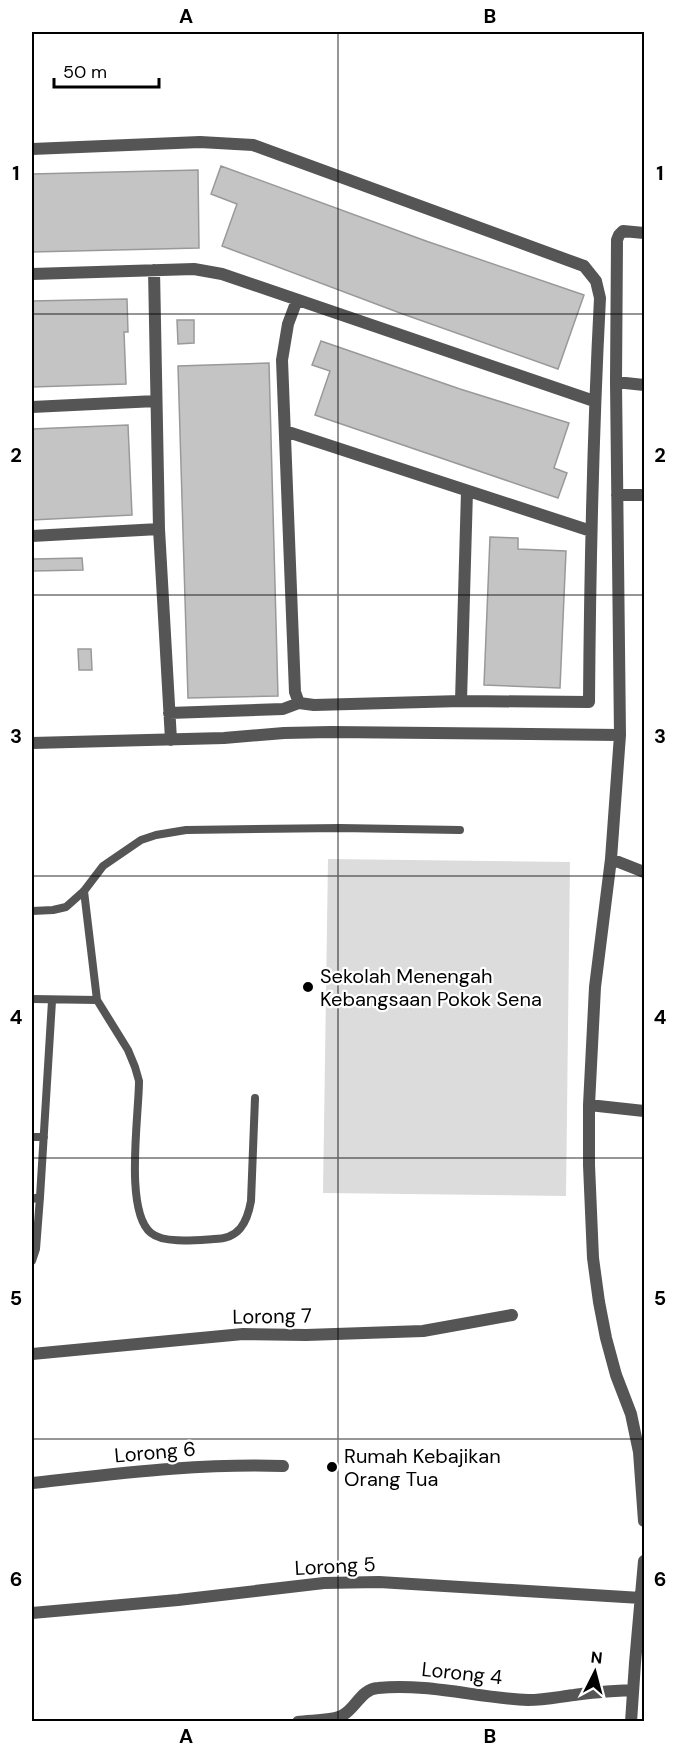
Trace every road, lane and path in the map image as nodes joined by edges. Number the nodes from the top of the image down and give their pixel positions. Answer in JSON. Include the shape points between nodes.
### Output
{"nodes":[{"id":1,"x":32,"y":149,"type":"edge"},
{"id":2,"x":645,"y":233,"type":"edge"},
{"id":3,"x":154,"y":270,"type":"junction"},
{"id":4,"x":32,"y":274,"type":"edge"},
{"id":5,"x":297,"y":300,"type":"junction"},
{"id":6,"x":616,"y":382,"type":"junction"},
{"id":7,"x":645,"y":385,"type":"edge"},
{"id":8,"x":156,"y":401,"type":"junction"},
{"id":9,"x":594,"y":401,"type":"junction"},
{"id":10,"x":32,"y":407,"type":"edge"},
{"id":11,"x":285,"y":431,"type":"junction"},
{"id":12,"x":467,"y":491,"type":"junction"},
{"id":13,"x":617,"y":495,"type":"junction"},
{"id":14,"x":645,"y":495,"type":"edge"},
{"id":15,"x":159,"y":529,"type":"junction"},
{"id":16,"x":591,"y":531,"type":"junction"},
{"id":17,"x":32,"y":536,"type":"edge"},
{"id":18,"x":461,"y":701,"type":"junction"},
{"id":19,"x":299,"y":703,"type":"junction"},
{"id":20,"x":169,"y":713,"type":"junction"},
{"id":21,"x":620,"y":735,"type":"junction"},
{"id":22,"x":171,"y":740,"type":"junction"},
{"id":23,"x":32,"y":743,"type":"edge"},
{"id":24,"x":460,"y":830,"type":"dead end"},
{"id":25,"x":611,"y":859,"type":"junction"},
{"id":26,"x":645,"y":872,"type":"edge"},
{"id":27,"x":84,"y":891,"type":"junction"},
{"id":28,"x":32,"y":911,"type":"edge"},
{"id":29,"x":32,"y":999,"type":"edge"},
{"id":30,"x":97,"y":1000,"type":"junction"},
{"id":31,"x":52,"y":1001,"type":"junction"},
{"id":32,"x":255,"y":1098,"type":"dead end"},
{"id":33,"x":589,"y":1105,"type":"junction"},
{"id":34,"x":645,"y":1111,"type":"edge"},
{"id":35,"x":32,"y":1137,"type":"edge"},
{"id":36,"x":44,"y":1137,"type":"junction"},
{"id":37,"x":36,"y":1198,"type":"edge"},
{"id":38,"x":32,"y":1261,"type":"edge"},
{"id":39,"x":512,"y":1315,"type":"dead end"},
{"id":40,"x":32,"y":1354,"type":"edge"},
{"id":41,"x":283,"y":1466,"type":"dead end"},
{"id":42,"x":32,"y":1483,"type":"edge"},
{"id":43,"x":645,"y":1521,"type":"edge"},
{"id":44,"x":645,"y":1562,"type":"edge"},
{"id":45,"x":641,"y":1598,"type":"junction"},
{"id":46,"x":32,"y":1613,"type":"edge"},
{"id":47,"x":640,"y":1664,"type":"edge"},
{"id":48,"x":633,"y":1690,"type":"junction"},
{"id":49,"x":298,"y":1722,"type":"edge"},
{"id":50,"x":631,"y":1722,"type":"edge"}],
"edges":[{"from":1,"to":9,"type":"street","via":[[200,142],[253,144],[584,266],[596,281],[600,298]]},
{"from":2,"to":6,"type":"street","via":[[623,231],[617,240]]},
{"from":3,"to":4,"type":"street"},
{"from":3,"to":5,"type":"street","via":[[194,269],[222,274]]},
{"from":3,"to":8,"type":"street"},
{"from":5,"to":9,"type":"street"},
{"from":5,"to":11,"type":"street","via":[[282,360]]},
{"from":6,"to":7,"type":"street"},
{"from":6,"to":13,"type":"street"},
{"from":8,"to":10,"type":"street"},
{"from":8,"to":15,"type":"street"},
{"from":9,"to":16,"type":"street"},
{"from":11,"to":12,"type":"street"},
{"from":11,"to":19,"type":"street","via":[[295,692]]},
{"from":12,"to":16,"type":"street"},
{"from":12,"to":18,"type":"street"},
{"from":13,"to":14,"type":"street"},
{"from":13,"to":21,"type":"street"},
{"from":15,"to":17,"type":"street"},
{"from":15,"to":20,"type":"street"},
{"from":16,"to":18,"type":"street","via":[[589,702]]},
{"from":18,"to":19,"type":"street"},
{"from":19,"to":20,"type":"street","via":[[282,710]]},
{"from":20,"to":22,"type":"street"},
{"from":21,"to":22,"type":"street","via":[[331,732]]},
{"from":21,"to":25,"type":"street"},
{"from":22,"to":23,"type":"street"},
{"from":24,"to":27,"type":"lane","via":[[186,830],[141,840],[104,866]]},
{"from":25,"to":26,"type":"street"},
{"from":25,"to":33,"type":"street","via":[[595,987]]},
{"from":27,"to":28,"type":"lane","via":[[66,907]]},
{"from":27,"to":30,"type":"lane"},
{"from":29,"to":31,"type":"lane"},
{"from":30,"to":31,"type":"lane"},
{"from":30,"to":32,"type":"lane","via":[[128,1050],[139,1081],[137,1208],[143,1225],[152,1234],[163,1239],[224,1239],[241,1228],[251,1201]]},
{"from":31,"to":36,"type":"lane"},
{"from":33,"to":34,"type":"street"},
{"from":33,"to":43,"type":"street","via":[[597,1291],[606,1338],[639,1452]]},
{"from":35,"to":36,"type":"lane"},
{"from":36,"to":37,"type":"lane"},
{"from":37,"to":38,"type":"lane","via":[[36,1249]]},
{"from":39,"to":40,"type":"street","name":"Lorong 7","via":[[423,1331],[243,1334]]},
{"from":41,"to":42,"type":"street","name":"Lorong 6","via":[[206,1467]]},
{"from":44,"to":45,"type":"street"},
{"from":45,"to":46,"type":"street","name":"Lorong 5","via":[[347,1582]]},
{"from":45,"to":47,"type":"street"},
{"from":47,"to":48,"type":"street"},
{"from":48,"to":49,"type":"street","name":"Lorong 4","via":[[530,1700],[430,1687],[374,1688],[341,1717]]},
{"from":48,"to":50,"type":"street"}]}
